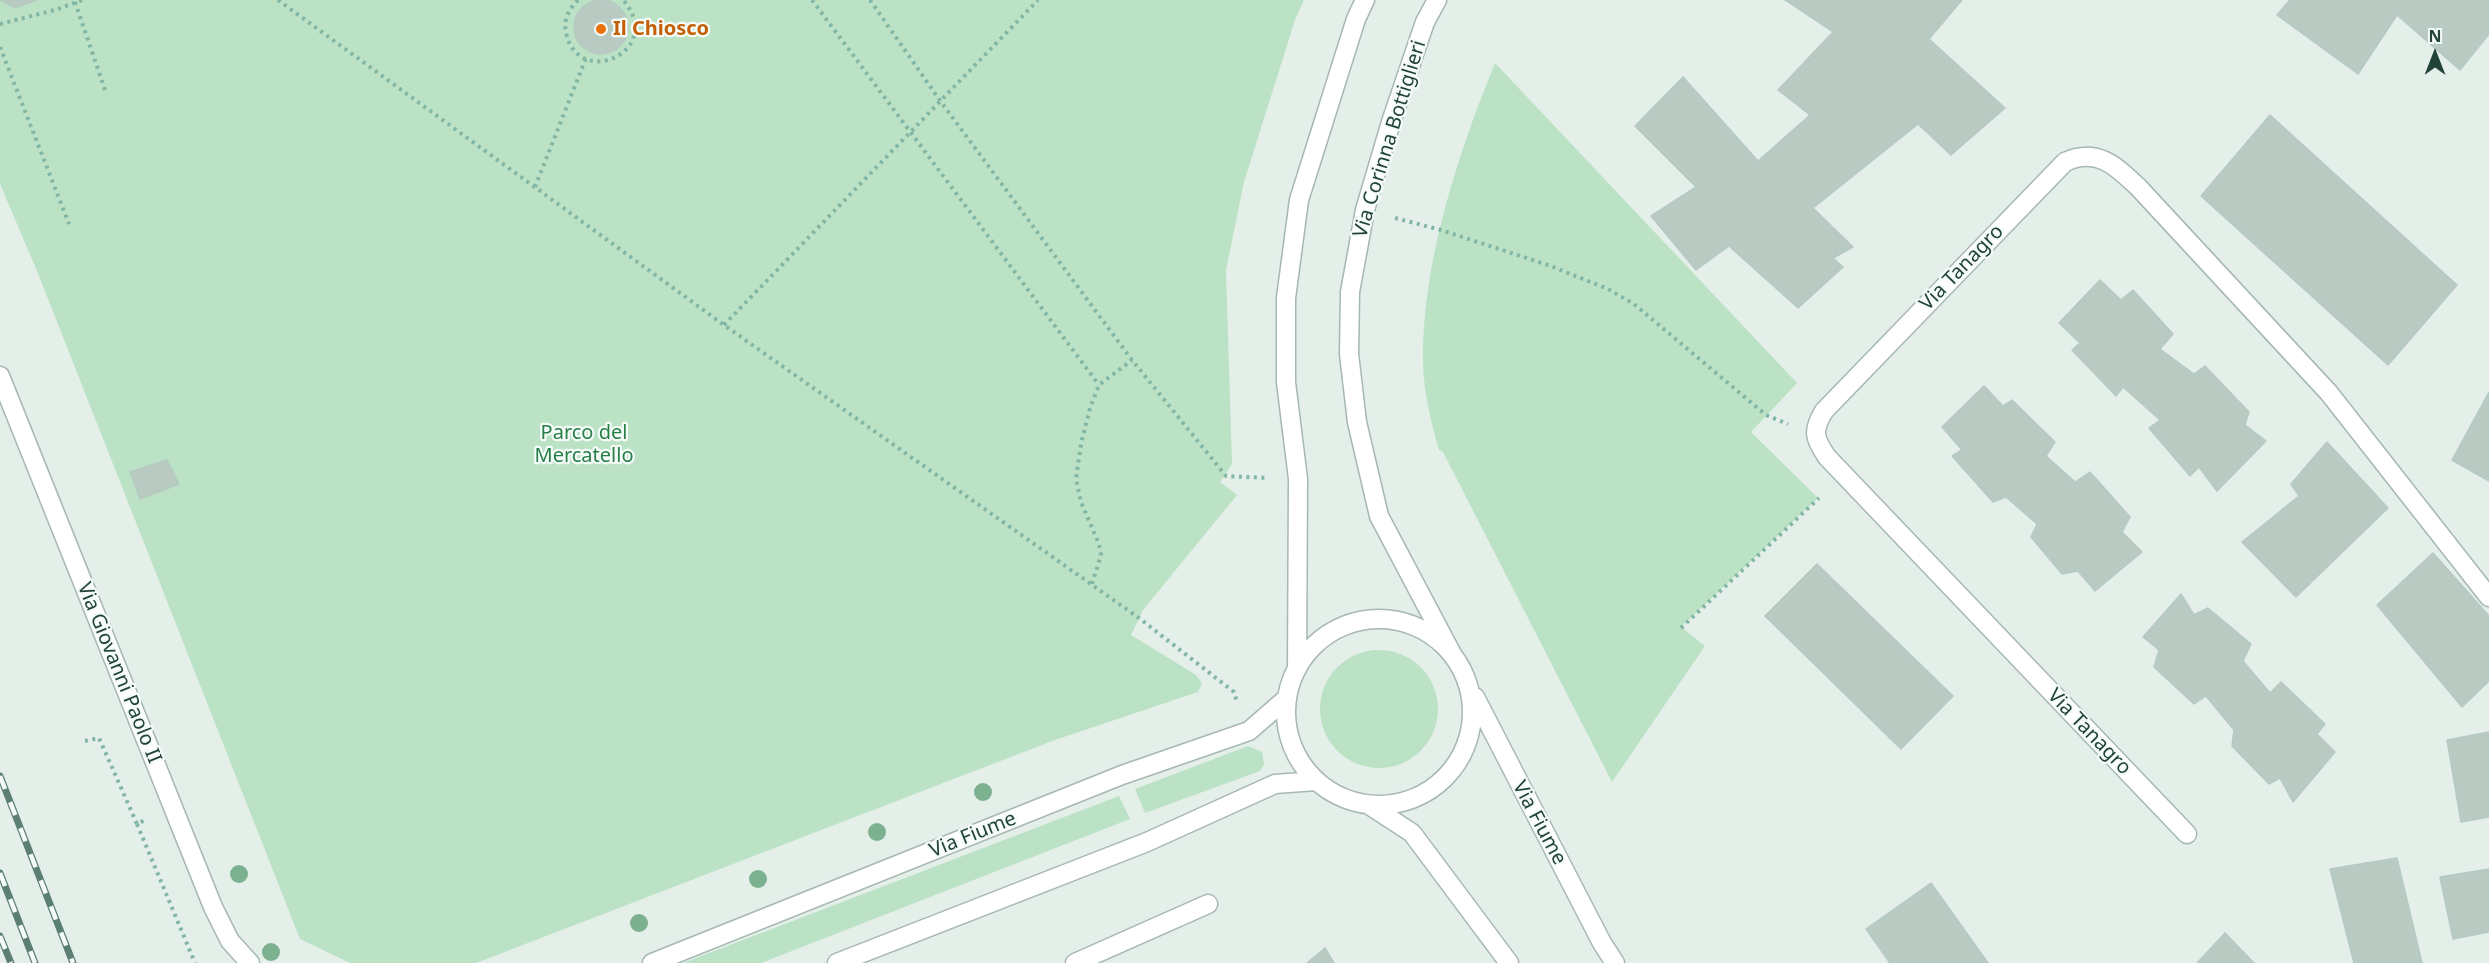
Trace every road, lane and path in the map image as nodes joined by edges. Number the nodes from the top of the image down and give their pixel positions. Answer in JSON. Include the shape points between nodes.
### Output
{"nodes":[{"id":1,"x":82,"y":0,"type":"edge"},
{"id":2,"x":278,"y":0,"type":"edge"},
{"id":3,"x":578,"y":0,"type":"edge"},
{"id":4,"x":623,"y":0,"type":"edge"},
{"id":5,"x":812,"y":0,"type":"edge"},
{"id":6,"x":870,"y":0,"type":"edge"},
{"id":7,"x":1038,"y":0,"type":"edge"},
{"id":8,"x":1365,"y":0,"type":"edge"},
{"id":9,"x":1437,"y":0,"type":"edge"},
{"id":10,"x":75,"y":2,"type":"junction"},
{"id":11,"x":0,"y":24,"type":"edge"},
{"id":12,"x":0,"y":46,"type":"edge"},
{"id":13,"x":586,"y":58,"type":"junction"},
{"id":14,"x":105,"y":90,"type":"dead end"},
{"id":15,"x":942,"y":102,"type":"junction"},
{"id":16,"x":912,"y":132,"type":"junction"},
{"id":17,"x":535,"y":187,"type":"junction"},
{"id":18,"x":1365,"y":210,"type":"junction"},
{"id":19,"x":69,"y":224,"type":"dead end"},
{"id":20,"x":724,"y":325,"type":"junction"},
{"id":21,"x":1132,"y":360,"type":"junction"},
{"id":22,"x":0,"y":376,"type":"edge"},
{"id":23,"x":1099,"y":385,"type":"junction"},
{"id":24,"x":1815,"y":436,"type":"junction"},
{"id":25,"x":1298,"y":479,"type":"junction"},
{"id":26,"x":1818,"y":498,"type":"dead end"},
{"id":27,"x":1092,"y":584,"type":"junction"},
{"id":28,"x":2489,"y":597,"type":"edge"},
{"id":29,"x":1681,"y":628,"type":"dead end"},
{"id":30,"x":1453,"y":656,"type":"junction"},
{"id":31,"x":1297,"y":669,"type":"junction"},
{"id":32,"x":1467,"y":682,"type":"junction"},
{"id":33,"x":1287,"y":698,"type":"junction"},
{"id":34,"x":1249,"y":731,"type":"junction"},
{"id":35,"x":85,"y":741,"type":"dead end"},
{"id":36,"x":1316,"y":781,"type":"junction"},
{"id":37,"x":1369,"y":805,"type":"junction"},
{"id":38,"x":173,"y":806,"type":"junction"},
{"id":39,"x":137,"y":824,"type":"junction"},
{"id":40,"x":2187,"y":834,"type":"dead end"},
{"id":41,"x":1208,"y":904,"type":"dead end"},
{"id":42,"x":195,"y":963,"type":"edge"},
{"id":43,"x":250,"y":963,"type":"edge"},
{"id":44,"x":652,"y":963,"type":"edge"},
{"id":45,"x":837,"y":963,"type":"edge"},
{"id":46,"x":1075,"y":963,"type":"edge"},
{"id":47,"x":1509,"y":963,"type":"edge"},
{"id":48,"x":1615,"y":963,"type":"edge"}],
"edges":[{"from":1,"to":10,"type":"path"},
{"from":2,"to":17,"type":"path"},
{"from":3,"to":13,"type":"path","via":[[566,17],[565,29],[574,51]]},
{"from":4,"to":13,"type":"path","via":[[634,18],[635,29],[627,49],[608,61]]},
{"from":5,"to":16,"type":"path"},
{"from":6,"to":15,"type":"path"},
{"from":7,"to":15,"type":"path"},
{"from":8,"to":25,"type":"street","via":[[1299,200],[1286,298],[1286,382]]},
{"from":9,"to":18,"type":"street","name":"Via Corinna Bottiglieri","via":[[1425,22]]},
{"from":10,"to":11,"type":"path"},
{"from":10,"to":14,"type":"path"},
{"from":12,"to":19,"type":"path"},
{"from":13,"to":17,"type":"path"},
{"from":15,"to":16,"type":"path"},
{"from":15,"to":21,"type":"path"},
{"from":16,"to":20,"type":"path"},
{"from":16,"to":23,"type":"path"},
{"from":17,"to":20,"type":"path"},
{"from":18,"to":24,"type":"path","via":[[1441,230],[1608,289],[1634,304],[1766,415]]},
{"from":18,"to":30,"type":"street","name":"Via Corinna Bottiglieri","via":[[1350,292],[1349,354],[1357,422],[1380,516]]},
{"from":20,"to":27,"type":"path"},
{"from":21,"to":23,"type":"path"},
{"from":21,"to":25,"type":"path","via":[[1226,476]]},
{"from":22,"to":38,"type":"street","name":"Via Giovanni Paolo II"},
{"from":23,"to":27,"type":"path","via":[[1083,435],[1077,479],[1081,502],[1101,555]]},
{"from":24,"to":28,"type":"street","name":"Via Tanagro","via":[[1816,424],[1824,411],[2065,162],[2079,156],[2095,157],[2114,165],[2139,188],[2329,393]]},
{"from":24,"to":40,"type":"street","name":"Via Tanagro","via":[[1835,466]]},
{"from":25,"to":31,"type":"street"},
{"from":26,"to":29,"type":"path"},
{"from":27,"to":34,"type":"path","via":[[1234,692]]},
{"from":30,"to":31,"type":"street","via":[[1417,628],[1371,620],[1328,635],[1310,650]]},
{"from":30,"to":32,"type":"street"},
{"from":31,"to":33,"type":"street"},
{"from":32,"to":37,"type":"street","via":[[1472,704],[1471,728],[1452,770],[1435,787],[1415,798],[1392,805]]},
{"from":32,"to":48,"type":"street","name":"Via Fiume"},
{"from":33,"to":34,"type":"street","name":"Via Fiume"},
{"from":33,"to":36,"type":"street","via":[[1289,734],[1304,768]]},
{"from":34,"to":44,"type":"street","name":"Via Fiume","via":[[1122,775]]},
{"from":35,"to":39,"type":"path","via":[[99,738]]},
{"from":36,"to":37,"type":"street","via":[[1350,801]]},
{"from":36,"to":45,"type":"street","via":[[1275,783],[1147,842]]},
{"from":37,"to":47,"type":"street","via":[[1413,833]]},
{"from":38,"to":39,"type":"path"},
{"from":38,"to":43,"type":"street","name":"Via Giovanni Paolo II","via":[[213,907],[230,941]]},
{"from":39,"to":42,"type":"path"},
{"from":41,"to":46,"type":"street"}]}
